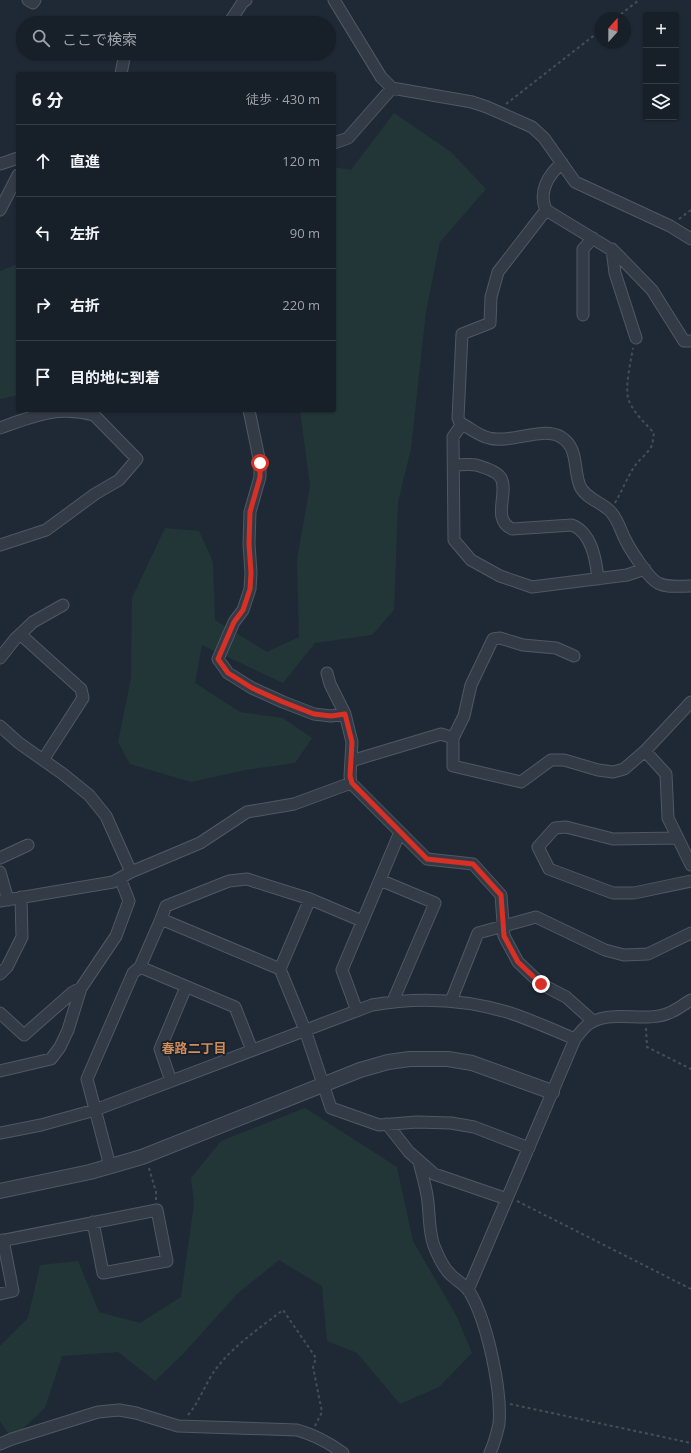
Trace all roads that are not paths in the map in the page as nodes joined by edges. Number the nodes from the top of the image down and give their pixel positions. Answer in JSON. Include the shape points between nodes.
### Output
{"nodes":[{"id":1,"x":28,"y":0,"type":"edge"},
{"id":2,"x":35,"y":0,"type":"edge"},
{"id":3,"x":246,"y":0,"type":"edge"},
{"id":4,"x":334,"y":0,"type":"edge"},
{"id":5,"x":233,"y":16,"type":"edge"},
{"id":6,"x":124,"y":60,"type":"edge"},
{"id":7,"x":121,"y":72,"type":"edge"},
{"id":8,"x":392,"y":88,"type":"junction"},
{"id":9,"x":336,"y":142,"type":"edge"},
{"id":10,"x":16,"y":159,"type":"edge"},
{"id":11,"x":562,"y":163,"type":"junction"},
{"id":12,"x":0,"y":164,"type":"edge"},
{"id":13,"x":16,"y":182,"type":"edge"},
{"id":14,"x":0,"y":210,"type":"edge"},
{"id":15,"x":546,"y":210,"type":"junction"},
{"id":16,"x":593,"y":238,"type":"junction"},
{"id":17,"x":691,"y":240,"type":"edge"},
{"id":18,"x":612,"y":250,"type":"junction"},
{"id":19,"x":583,"y":315,"type":"dead end"},
{"id":20,"x":636,"y":338,"type":"road end"},
{"id":21,"x":691,"y":341,"type":"edge"},
{"id":22,"x":53,"y":412,"type":"edge"},
{"id":23,"x":85,"y":412,"type":"edge"},
{"id":24,"x":249,"y":412,"type":"edge"},
{"id":25,"x":462,"y":424,"type":"junction"},
{"id":26,"x":0,"y":428,"type":"edge"},
{"id":27,"x":454,"y":465,"type":"junction"},
{"id":28,"x":0,"y":545,"type":"edge"},
{"id":29,"x":645,"y":569,"type":"junction"},
{"id":30,"x":598,"y":578,"type":"junction"},
{"id":31,"x":691,"y":586,"type":"edge"},
{"id":32,"x":63,"y":605,"type":"dead end"},
{"id":33,"x":20,"y":634,"type":"junction"},
{"id":34,"x":574,"y":656,"type":"dead end"},
{"id":35,"x":0,"y":658,"type":"edge"},
{"id":36,"x":327,"y":674,"type":"dead end"},
{"id":37,"x":691,"y":702,"type":"edge"},
{"id":38,"x":345,"y":714,"type":"junction"},
{"id":39,"x":0,"y":726,"type":"edge"},
{"id":40,"x":453,"y":738,"type":"junction"},
{"id":41,"x":645,"y":751,"type":"junction"},
{"id":42,"x":43,"y":760,"type":"junction"},
{"id":43,"x":351,"y":760,"type":"junction"},
{"id":44,"x":352,"y":783,"type":"junction"},
{"id":45,"x":400,"y":832,"type":"junction"},
{"id":46,"x":678,"y":838,"type":"junction"},
{"id":47,"x":28,"y":845,"type":"dead end"},
{"id":48,"x":0,"y":858,"type":"edge"},
{"id":49,"x":691,"y":865,"type":"edge"},
{"id":50,"x":0,"y":872,"type":"edge"},
{"id":51,"x":131,"y":872,"type":"junction"},
{"id":52,"x":120,"y":878,"type":"junction"},
{"id":53,"x":380,"y":880,"type":"junction"},
{"id":54,"x":691,"y":881,"type":"edge"},
{"id":55,"x":21,"y":897,"type":"junction"},
{"id":56,"x":310,"y":899,"type":"junction"},
{"id":57,"x":4,"y":900,"type":"edge"},
{"id":58,"x":161,"y":919,"type":"junction"},
{"id":59,"x":362,"y":921,"type":"junction"},
{"id":60,"x":503,"y":926,"type":"junction"},
{"id":61,"x":691,"y":933,"type":"edge"},
{"id":62,"x":140,"y":968,"type":"junction"},
{"id":63,"x":280,"y":969,"type":"junction"},
{"id":64,"x":0,"y":974,"type":"edge"},
{"id":65,"x":186,"y":987,"type":"junction"},
{"id":66,"x":81,"y":988,"type":"junction"},
{"id":67,"x":691,"y":1000,"type":"edge"},
{"id":68,"x":393,"y":1001,"type":"junction"},
{"id":69,"x":451,"y":1001,"type":"junction"},
{"id":70,"x":357,"y":1010,"type":"junction"},
{"id":71,"x":0,"y":1013,"type":"edge"},
{"id":72,"x":593,"y":1021,"type":"junction"},
{"id":73,"x":305,"y":1030,"type":"junction"},
{"id":74,"x":575,"y":1039,"type":"junction"},
{"id":75,"x":252,"y":1050,"type":"junction"},
{"id":76,"x":0,"y":1071,"type":"edge"},
{"id":77,"x":171,"y":1081,"type":"junction"},
{"id":78,"x":323,"y":1085,"type":"junction"},
{"id":79,"x":552,"y":1092,"type":"junction"},
{"id":80,"x":95,"y":1110,"type":"junction"},
{"id":81,"x":387,"y":1124,"type":"junction"},
{"id":82,"x":0,"y":1132,"type":"edge"},
{"id":83,"x":529,"y":1148,"type":"junction"},
{"id":84,"x":419,"y":1162,"type":"junction"},
{"id":85,"x":110,"y":1166,"type":"junction"},
{"id":86,"x":0,"y":1191,"type":"edge"},
{"id":87,"x":507,"y":1198,"type":"junction"},
{"id":88,"x":93,"y":1222,"type":"junction"},
{"id":89,"x":1,"y":1240,"type":"edge"},
{"id":90,"x":468,"y":1290,"type":"junction"},
{"id":91,"x":0,"y":1294,"type":"edge"},
{"id":92,"x":0,"y":1444,"type":"edge"},
{"id":93,"x":343,"y":1453,"type":"edge"},
{"id":94,"x":490,"y":1453,"type":"edge"}],
"edges":[{"from":1,"to":2,"type":"street","via":[[33,3]]},
{"from":3,"to":5,"type":"street"},
{"from":4,"to":8,"type":"street","via":[[381,77]]},
{"from":6,"to":7,"type":"street"},
{"from":8,"to":9,"type":"street","via":[[348,138]]},
{"from":8,"to":11,"type":"street","via":[[472,102],[497,111],[532,127],[544,138]]},
{"from":10,"to":12,"type":"street"},
{"from":11,"to":15,"type":"street","via":[[552,172],[545,185],[543,205]]},
{"from":11,"to":17,"type":"street","via":[[575,182],[670,226]]},
{"from":13,"to":14,"type":"street"},
{"from":15,"to":16,"type":"street"},
{"from":15,"to":25,"type":"street","via":[[498,272],[492,297],[490,323],[462,334],[458,418]]},
{"from":16,"to":18,"type":"street"},
{"from":16,"to":19,"type":"street","via":[[583,249]]},
{"from":18,"to":20,"type":"street","via":[[615,273]]},
{"from":18,"to":21,"type":"street","via":[[652,290],[684,341]]},
{"from":22,"to":26,"type":"street"},
{"from":23,"to":28,"type":"street","via":[[94,415],[137,459],[119,480],[95,494],[46,530]]},
{"from":24,"to":38,"type":"street","via":[[260,463],[260,477],[250,512],[250,589],[243,610],[234,622],[218,659],[228,673],[252,688],[283,702],[314,714]]},
{"from":25,"to":27,"type":"street","via":[[454,437]]},
{"from":25,"to":29,"type":"street","via":[[489,438],[546,434],[560,436],[568,442],[573,449],[580,486],[610,510]]},
{"from":27,"to":30,"type":"street","via":[[475,465],[496,472],[501,478],[502,519],[505,526],[512,529],[572,525],[579,528],[596,557]]},
{"from":27,"to":30,"type":"street","via":[[454,540],[471,560],[500,576],[532,587]]},
{"from":29,"to":30,"type":"street","via":[[627,575]]},
{"from":29,"to":31,"type":"street","via":[[659,584]]},
{"from":32,"to":33,"type":"street","via":[[33,622]]},
{"from":33,"to":35,"type":"street"},
{"from":33,"to":42,"type":"street","via":[[81,688],[83,698]]},
{"from":34,"to":40,"type":"street","via":[[556,648],[493,639],[471,685],[464,716]]},
{"from":36,"to":38,"type":"street"},
{"from":37,"to":41,"type":"street"},
{"from":38,"to":43,"type":"street","via":[[352,742]]},
{"from":39,"to":42,"type":"street"},
{"from":40,"to":41,"type":"street","via":[[454,766],[521,782],[551,760],[564,760],[613,772],[624,769]]},
{"from":40,"to":43,"type":"street","via":[[442,734]]},
{"from":41,"to":46,"type":"street","via":[[666,774],[668,818]]},
{"from":42,"to":51,"type":"street","via":[[89,795],[106,816]]},
{"from":43,"to":44,"type":"street"},
{"from":44,"to":45,"type":"street"},
{"from":44,"to":51,"type":"street","via":[[294,804],[247,812],[200,843]]},
{"from":45,"to":53,"type":"street"},
{"from":45,"to":60,"type":"street","via":[[427,859],[473,864],[501,895]]},
{"from":46,"to":49,"type":"street"},
{"from":46,"to":54,"type":"street","via":[[613,839],[566,826],[555,828],[538,847],[549,869],[613,893],[634,893]]},
{"from":47,"to":48,"type":"street"},
{"from":50,"to":57,"type":"street"},
{"from":51,"to":52,"type":"street"},
{"from":52,"to":55,"type":"street","via":[[113,882]]},
{"from":52,"to":66,"type":"street","via":[[129,901],[116,936]]},
{"from":53,"to":59,"type":"street"},
{"from":53,"to":68,"type":"street","via":[[435,903]]},
{"from":55,"to":57,"type":"street"},
{"from":55,"to":64,"type":"street","via":[[22,937],[7,967]]},
{"from":56,"to":58,"type":"street","via":[[247,879],[229,880],[166,906]]},
{"from":56,"to":59,"type":"street"},
{"from":56,"to":63,"type":"street"},
{"from":58,"to":62,"type":"street"},
{"from":58,"to":63,"type":"street"},
{"from":59,"to":70,"type":"street","via":[[342,970]]},
{"from":60,"to":61,"type":"street","via":[[536,917],[605,950],[624,954],[648,954]]},
{"from":60,"to":69,"type":"street","via":[[478,933]]},
{"from":60,"to":72,"type":"street","via":[[504,936],[518,962],[541,984],[566,997]]},
{"from":62,"to":65,"type":"street"},
{"from":62,"to":80,"type":"street","via":[[133,973],[87,1079]]},
{"from":63,"to":73,"type":"street"},
{"from":65,"to":75,"type":"street","via":[[235,1007]]},
{"from":65,"to":77,"type":"street","via":[[160,1049]]},
{"from":66,"to":71,"type":"street","via":[[73,992],[24,1035]]},
{"from":66,"to":76,"type":"street","via":[[68,1030],[51,1059]]},
{"from":67,"to":72,"type":"street","via":[[669,1013]]},
{"from":68,"to":69,"type":"street"},
{"from":68,"to":70,"type":"street"},
{"from":69,"to":74,"type":"street","via":[[508,1013]]},
{"from":70,"to":73,"type":"street"},
{"from":72,"to":74,"type":"street"},
{"from":73,"to":75,"type":"street"},
{"from":73,"to":78,"type":"street"},
{"from":74,"to":79,"type":"street"},
{"from":75,"to":77,"type":"street"},
{"from":77,"to":80,"type":"street"},
{"from":78,"to":79,"type":"street","via":[[388,1062],[448,1059],[472,1063]]},
{"from":78,"to":81,"type":"street","via":[[331,1108],[379,1125]]},
{"from":78,"to":85,"type":"street","via":[[146,1155]]},
{"from":79,"to":83,"type":"street"},
{"from":80,"to":82,"type":"street","via":[[41,1125]]},
{"from":80,"to":85,"type":"street"},
{"from":81,"to":83,"type":"street","via":[[451,1123],[474,1127]]},
{"from":81,"to":84,"type":"street"},
{"from":83,"to":87,"type":"street"},
{"from":84,"to":87,"type":"street","via":[[434,1174]]},
{"from":84,"to":90,"type":"street","via":[[434,1244],[440,1260],[449,1274]]},
{"from":85,"to":86,"type":"street"},
{"from":87,"to":90,"type":"street"},
{"from":88,"to":88,"type":"street","via":[[103,1274],[167,1261],[157,1210]]},
{"from":88,"to":89,"type":"street"},
{"from":89,"to":91,"type":"street","via":[[13,1291]]},
{"from":90,"to":94,"type":"street","via":[[481,1315],[495,1375],[498,1424]]},
{"from":92,"to":93,"type":"street","via":[[98,1412],[119,1410],[178,1426],[297,1430],[329,1442]]}]}
